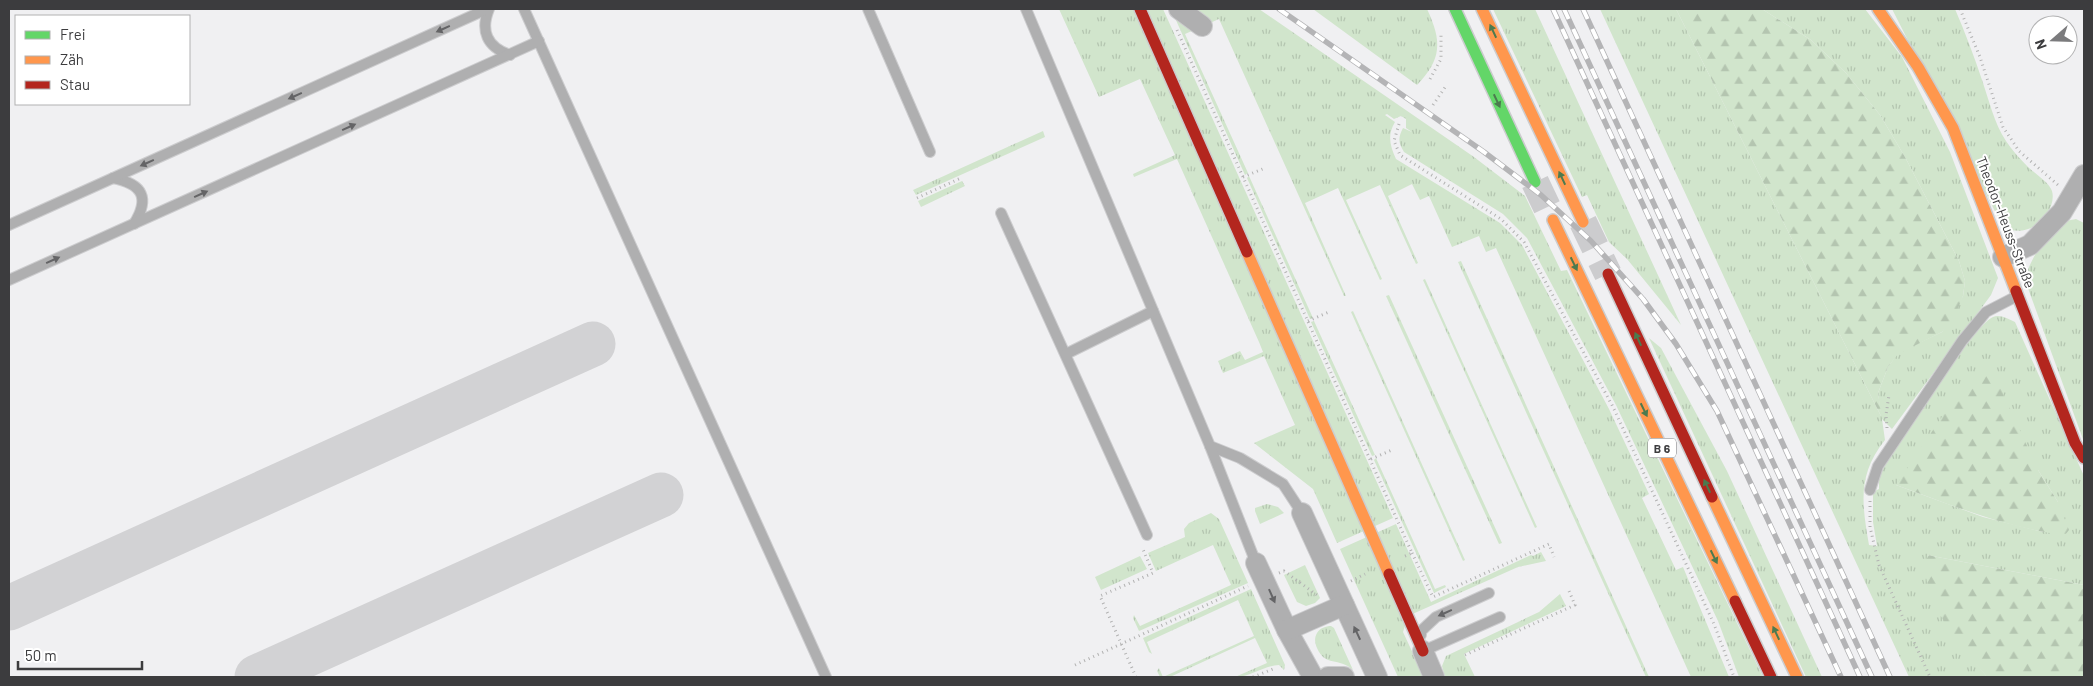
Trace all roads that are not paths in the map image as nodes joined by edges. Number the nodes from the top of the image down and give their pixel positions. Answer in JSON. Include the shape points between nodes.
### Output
{"nodes":[{"id":1,"x":488,"y":9,"type":"edge"},
{"id":2,"x":524,"y":9,"type":"edge"},
{"id":3,"x":868,"y":9,"type":"edge"},
{"id":4,"x":1026,"y":9,"type":"edge"},
{"id":5,"x":1140,"y":9,"type":"edge"},
{"id":6,"x":1455,"y":9,"type":"edge"},
{"id":7,"x":1482,"y":9,"type":"edge"},
{"id":8,"x":1878,"y":9,"type":"edge"},
{"id":9,"x":1177,"y":18,"type":"edge"},
{"id":10,"x":1202,"y":26,"type":"dead end"},
{"id":11,"x":539,"y":41,"type":"junction"},
{"id":12,"x":510,"y":54,"type":"junction"},
{"id":13,"x":930,"y":152,"type":"dead end"},
{"id":14,"x":2084,"y":176,"type":"edge"},
{"id":15,"x":113,"y":178,"type":"junction"},
{"id":16,"x":1535,"y":182,"type":"tunnel mouth"},
{"id":17,"x":2077,"y":201,"type":"edge"},
{"id":18,"x":1001,"y":213,"type":"dead end"},
{"id":19,"x":1553,"y":220,"type":"tunnel mouth"},
{"id":20,"x":1583,"y":222,"type":"tunnel mouth"},
{"id":21,"x":134,"y":224,"type":"junction"},
{"id":22,"x":9,"y":225,"type":"edge"},
{"id":23,"x":2003,"y":257,"type":"junction"},
{"id":24,"x":1608,"y":274,"type":"tunnel mouth"},
{"id":25,"x":9,"y":280,"type":"edge"},
{"id":26,"x":2018,"y":296,"type":"junction"},
{"id":27,"x":1154,"y":311,"type":"junction"},
{"id":28,"x":1066,"y":354,"type":"junction"},
{"id":29,"x":1210,"y":446,"type":"junction"},
{"id":30,"x":2084,"y":458,"type":"edge"},
{"id":31,"x":1870,"y":490,"type":"road end"},
{"id":32,"x":1302,"y":513,"type":"joint"},
{"id":33,"x":1147,"y":535,"type":"road end"},
{"id":34,"x":1260,"y":571,"type":"joint"},
{"id":35,"x":1489,"y":593,"type":"dead end"},
{"id":36,"x":1340,"y":596,"type":"junction"},
{"id":37,"x":1500,"y":617,"type":"dead end"},
{"id":38,"x":1287,"y":630,"type":"junction"},
{"id":39,"x":1423,"y":651,"type":"junction"},
{"id":40,"x":826,"y":677,"type":"edge"},
{"id":41,"x":1313,"y":677,"type":"edge"},
{"id":42,"x":1328,"y":677,"type":"edge"},
{"id":43,"x":1344,"y":677,"type":"edge"},
{"id":44,"x":1377,"y":677,"type":"edge"},
{"id":45,"x":1434,"y":677,"type":"edge"},
{"id":46,"x":1772,"y":677,"type":"edge"},
{"id":47,"x":1797,"y":677,"type":"edge"}],
"edges":[{"from":1,"to":12,"type":"lane","via":[[484,22],[487,37],[496,50]]},
{"from":1,"to":15,"type":"lane","one_way":true},
{"from":2,"to":11,"type":"lane"},
{"from":3,"to":13,"type":"lane"},
{"from":4,"to":27,"type":"lane"},
{"from":5,"to":39,"type":"main road"},
{"from":6,"to":16,"type":"main road","one_way":true},
{"from":20,"to":7,"type":"main road","one_way":true},
{"from":8,"to":23,"type":"main road","name":"Theodor-Heuss-Straße","via":[[1905,44],[1948,119]]},
{"from":9,"to":10,"type":"street"},
{"from":11,"to":12,"type":"lane"},
{"from":11,"to":40,"type":"lane"},
{"from":21,"to":12,"type":"lane","one_way":true},
{"from":14,"to":17,"type":"street"},
{"from":15,"to":21,"type":"lane","via":[[129,181],[141,194],[142,210]]},
{"from":15,"to":22,"type":"lane"},
{"from":17,"to":23,"type":"street","via":[[2030,245]]},
{"from":18,"to":28,"type":"lane"},
{"from":19,"to":46,"type":"main road","number":"B 6","one_way":true},
{"from":25,"to":21,"type":"lane","one_way":true},
{"from":23,"to":26,"type":"main road","name":"Theodor-Heuss-Straße"},
{"from":47,"to":24,"type":"main road","number":"B 6","one_way":true},
{"from":26,"to":30,"type":"main road","name":"Theodor-Heuss-Straße","via":[[2075,443]]},
{"from":26,"to":31,"type":"lane","via":[[1986,312],[1962,342],[1878,466]]},
{"from":27,"to":28,"type":"lane"},
{"from":27,"to":29,"type":"lane"},
{"from":28,"to":33,"type":"lane"},
{"from":29,"to":32,"type":"lane","via":[[1240,458],[1283,484]]},
{"from":29,"to":34,"type":"lane"},
{"from":32,"to":36,"type":"street"},
{"from":34,"to":38,"type":"street","one_way":true},
{"from":35,"to":39,"type":"lane","one_way":true,"via":[[1436,617],[1421,631]]},
{"from":36,"to":38,"type":"street"},
{"from":44,"to":36,"type":"street","one_way":true},
{"from":37,"to":39,"type":"lane"},
{"from":38,"to":41,"type":"street"},
{"from":39,"to":45,"type":"street"},
{"from":42,"to":43,"type":"street"}]}
